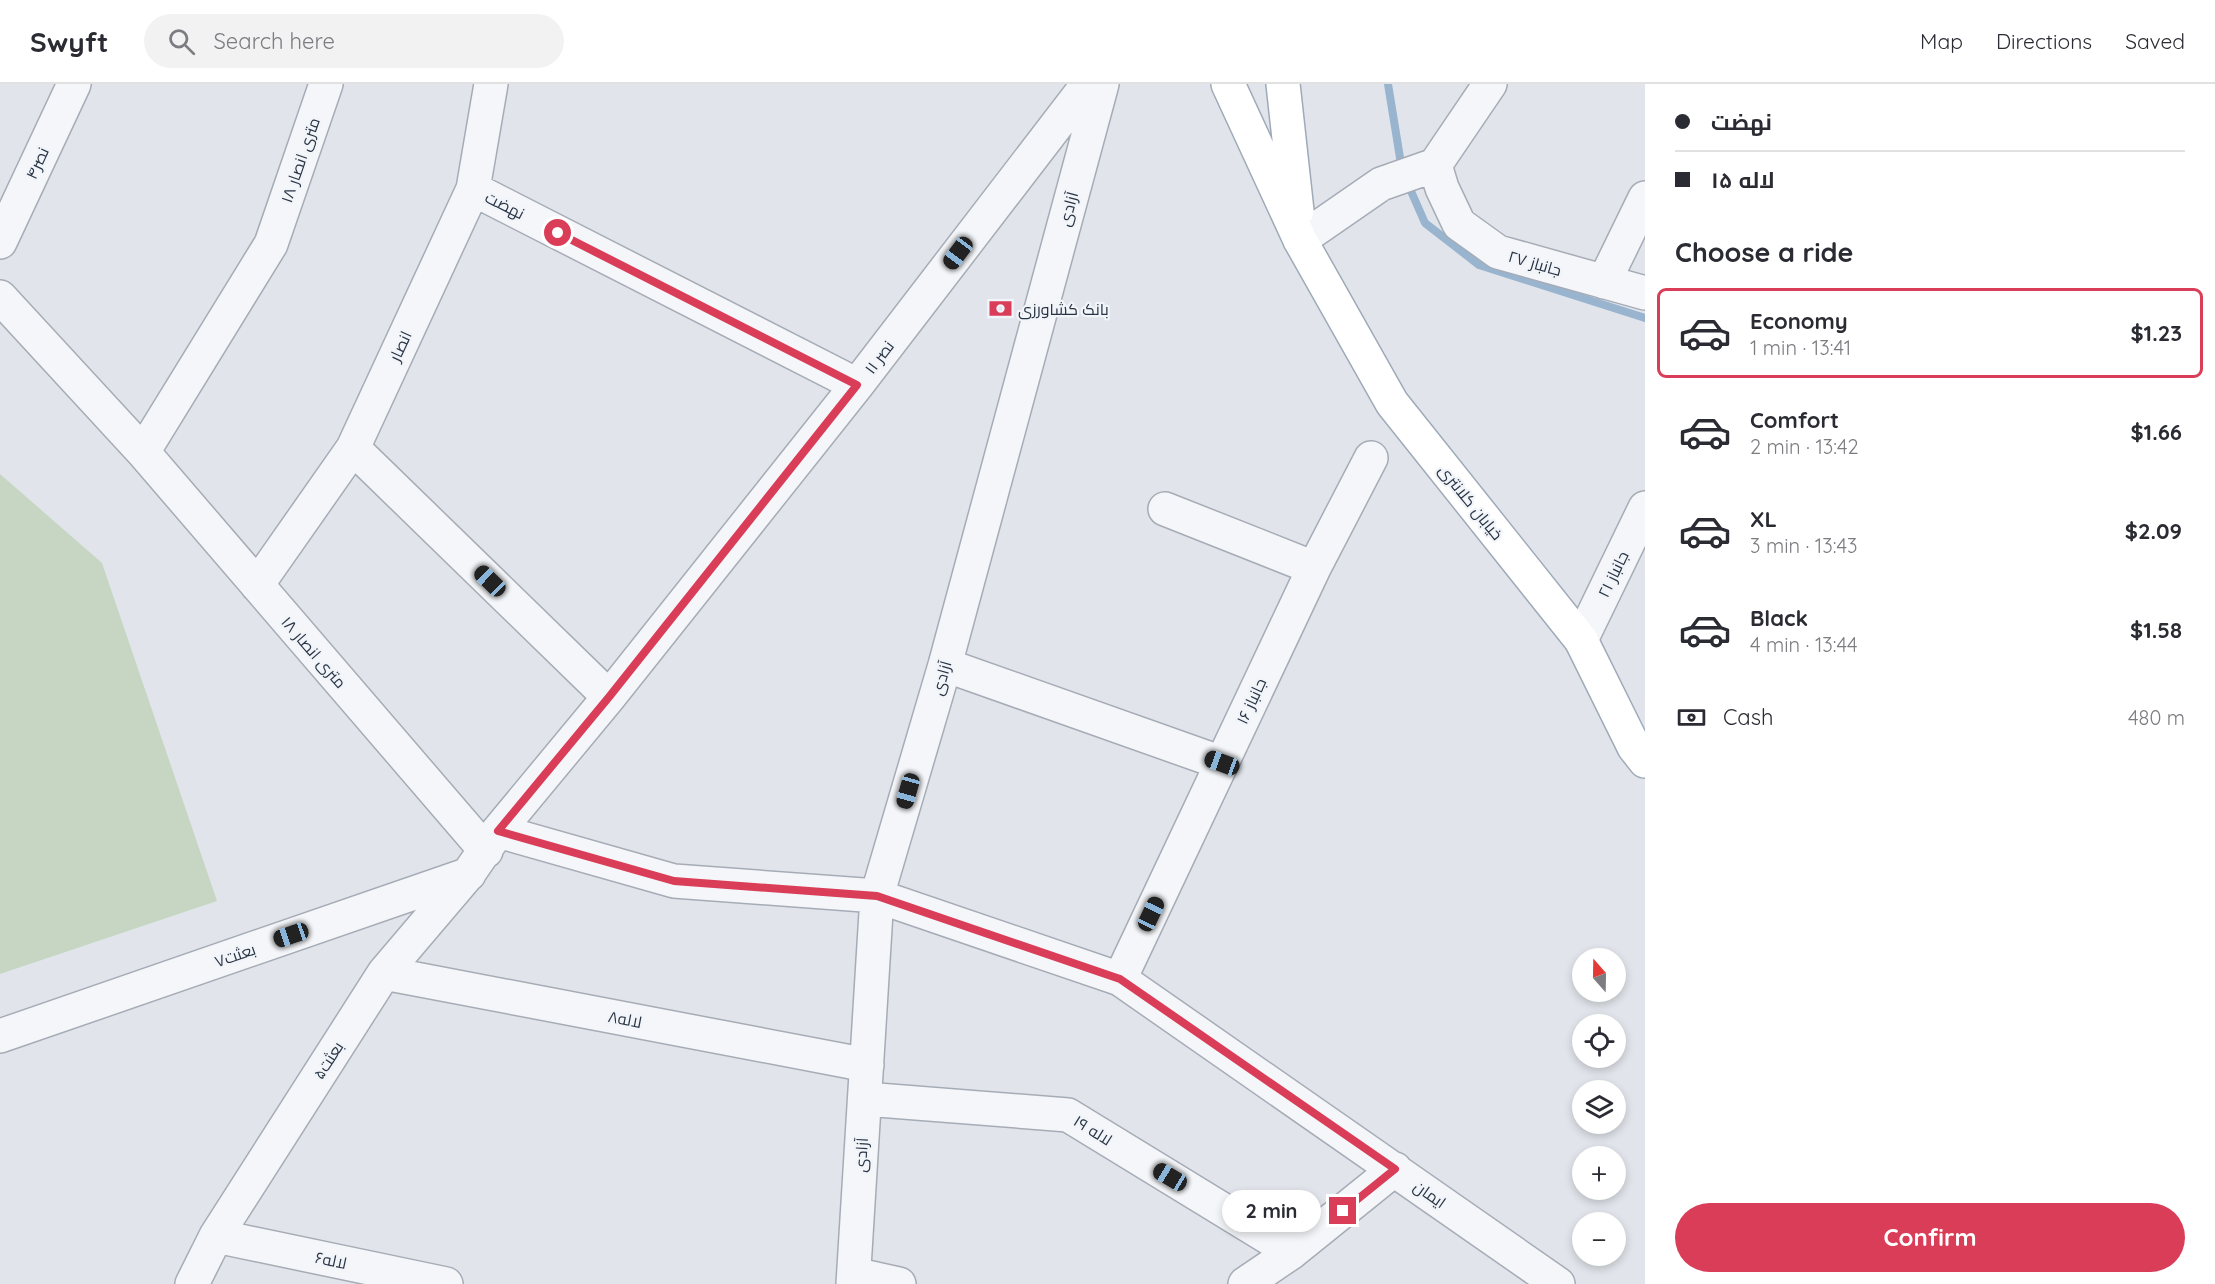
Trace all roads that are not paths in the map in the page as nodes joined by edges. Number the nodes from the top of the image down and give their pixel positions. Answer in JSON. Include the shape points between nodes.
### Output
{"nodes":[{"id":1,"x":74,"y":84,"type":"edge"},
{"id":2,"x":326,"y":84,"type":"edge"},
{"id":3,"x":491,"y":84,"type":"edge"},
{"id":4,"x":1088,"y":84,"type":"edge"},
{"id":5,"x":1102,"y":84,"type":"edge"},
{"id":6,"x":1228,"y":84,"type":"edge"},
{"id":7,"x":1282,"y":84,"type":"edge"},
{"id":8,"x":1490,"y":84,"type":"edge"},
{"id":9,"x":1436,"y":165,"type":"junction"},
{"id":10,"x":473,"y":189,"type":"junction"},
{"id":11,"x":1645,"y":198,"type":"edge"},
{"id":12,"x":1300,"y":240,"type":"junction"},
{"id":13,"x":0,"y":242,"type":"edge"},
{"id":14,"x":1604,"y":282,"type":"junction"},
{"id":15,"x":1645,"y":293,"type":"edge"},
{"id":16,"x":0,"y":297,"type":"edge"},
{"id":17,"x":857,"y":385,"type":"junction"},
{"id":18,"x":353,"y":448,"type":"junction"},
{"id":19,"x":143,"y":452,"type":"junction"},
{"id":20,"x":1371,"y":458,"type":"dead end"},
{"id":21,"x":1645,"y":508,"type":"edge"},
{"id":22,"x":1165,"y":509,"type":"dead end"},
{"id":23,"x":1314,"y":568,"type":"junction"},
{"id":24,"x":257,"y":585,"type":"junction"},
{"id":25,"x":1581,"y":640,"type":"junction"},
{"id":26,"x":945,"y":664,"type":"junction"},
{"id":27,"x":609,"y":697,"type":"junction"},
{"id":28,"x":1641,"y":748,"type":"edge"},
{"id":29,"x":1222,"y":763,"type":"junction"},
{"id":30,"x":484,"y":852,"type":"junction"},
{"id":31,"x":877,"y":896,"type":"junction"},
{"id":32,"x":384,"y":973,"type":"junction"},
{"id":33,"x":1120,"y":979,"type":"junction"},
{"id":34,"x":0,"y":1036,"type":"edge"},
{"id":35,"x":867,"y":1065,"type":"junction"},
{"id":36,"x":865,"y":1099,"type":"junction"},
{"id":37,"x":1395,"y":1169,"type":"junction"},
{"id":38,"x":216,"y":1236,"type":"junction"},
{"id":39,"x":1292,"y":1252,"type":"junction"},
{"id":40,"x":853,"y":1279,"type":"edge"},
{"id":41,"x":192,"y":1284,"type":"edge"},
{"id":42,"x":446,"y":1284,"type":"edge"},
{"id":43,"x":900,"y":1284,"type":"edge"},
{"id":44,"x":1245,"y":1284,"type":"edge"},
{"id":45,"x":1558,"y":1284,"type":"edge"}],
"edges":[{"from":1,"to":13,"type":"street","name":"نصر۴"},
{"from":2,"to":19,"type":"street","name":"۱۸ متری انصار","via":[[271,244]]},
{"from":3,"to":10,"type":"street","name":"انصار"},
{"from":4,"to":17,"type":"street","name":"نصر ۱۱"},
{"from":5,"to":26,"type":"street","name":"آزادی"},
{"from":6,"to":12,"type":"main road","name":"خیابان کلانتری"},
{"from":7,"to":12,"type":"main road","name":"خیابان کلانتری"},
{"from":8,"to":9,"type":"street"},
{"from":9,"to":12,"type":"street","via":[[1381,184]]},
{"from":9,"to":14,"type":"street","name":"جانباز ۲۷","via":[[1459,224],[1498,252]]},
{"from":10,"to":17,"type":"street","name":"نهضت"},
{"from":10,"to":18,"type":"street","name":"انصار"},
{"from":11,"to":14,"type":"street"},
{"from":12,"to":25,"type":"main road","name":"خیابان کلانتری","via":[[1392,403]]},
{"from":14,"to":15,"type":"street","name":"جانباز ۲۷"},
{"from":16,"to":19,"type":"street","name":"۱۸ متری انصار"},
{"from":17,"to":27,"type":"street","name":"نصر ۱۱"},
{"from":18,"to":24,"type":"street","name":"انصار"},
{"from":18,"to":27,"type":"street"},
{"from":19,"to":24,"type":"street","name":"۱۸ متری انصار"},
{"from":20,"to":23,"type":"street","name":"جانباز ۱۶"},
{"from":21,"to":25,"type":"street","name":"جانباز ۲۱"},
{"from":22,"to":23,"type":"street"},
{"from":23,"to":29,"type":"street","name":"جانباز ۱۶"},
{"from":24,"to":30,"type":"street","name":"۱۸ متری انصار"},
{"from":25,"to":28,"type":"main road","name":"خیابان کلانتری"},
{"from":26,"to":29,"type":"street"},
{"from":26,"to":31,"type":"street","name":"آزادی"},
{"from":27,"to":30,"type":"street","name":"نصر ۱۱"},
{"from":29,"to":33,"type":"street","name":"جانباز ۱۶"},
{"from":30,"to":31,"type":"street","name":"ایمان","via":[[674,881]]},
{"from":30,"to":32,"type":"street","name":"بعثت۵"},
{"from":30,"to":34,"type":"street","name":"بعثت۷"},
{"from":31,"to":33,"type":"street","name":"ایمان"},
{"from":31,"to":35,"type":"street","name":"آزادی"},
{"from":32,"to":35,"type":"street","name":"لاله۸"},
{"from":32,"to":38,"type":"street","name":"بعثت۵"},
{"from":33,"to":37,"type":"street","name":"ایمان"},
{"from":35,"to":36,"type":"street","name":"آزادی"},
{"from":36,"to":39,"type":"street","name":"لاله ۱۹","via":[[1068,1115]]},
{"from":36,"to":40,"type":"street","name":"آزادی"},
{"from":37,"to":39,"type":"street"},
{"from":37,"to":45,"type":"street","name":"ایمان"},
{"from":38,"to":41,"type":"street","name":"بعثت۵"},
{"from":38,"to":42,"type":"street","name":"لاله۶"},
{"from":39,"to":44,"type":"street"},
{"from":40,"to":43,"type":"street"}]}
